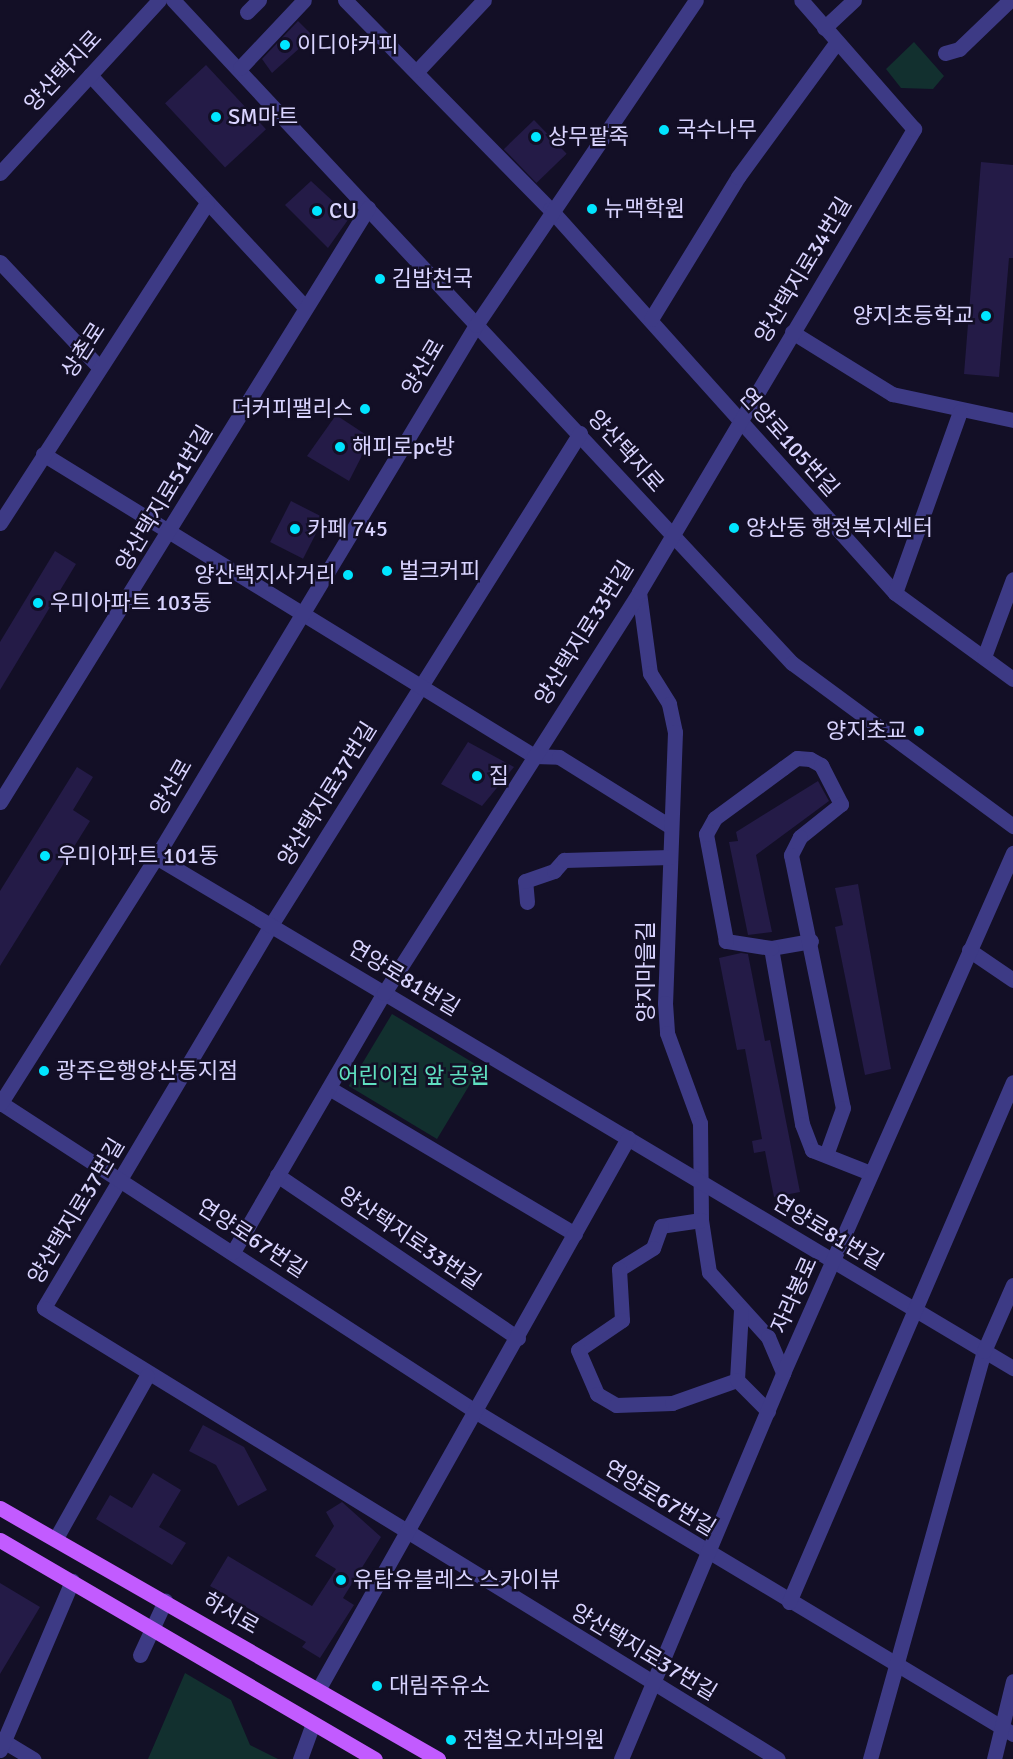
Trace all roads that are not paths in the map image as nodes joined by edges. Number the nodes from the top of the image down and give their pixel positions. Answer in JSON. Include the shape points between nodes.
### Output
{"nodes":[{"id":1,"x":159,"y":0,"type":"edge"},
{"id":2,"x":173,"y":0,"type":"edge"},
{"id":3,"x":259,"y":0,"type":"edge"},
{"id":4,"x":304,"y":0,"type":"edge"},
{"id":5,"x":345,"y":0,"type":"edge"},
{"id":6,"x":484,"y":0,"type":"edge"},
{"id":7,"x":696,"y":0,"type":"edge"},
{"id":8,"x":801,"y":0,"type":"edge"},
{"id":9,"x":854,"y":0,"type":"edge"},
{"id":10,"x":1010,"y":0,"type":"edge"},
{"id":11,"x":247,"y":12,"type":"dead end"},
{"id":12,"x":824,"y":28,"type":"junction"},
{"id":13,"x":836,"y":43,"type":"junction"},
{"id":14,"x":945,"y":53,"type":"dead end"},
{"id":15,"x":240,"y":68,"type":"junction"},
{"id":16,"x":418,"y":70,"type":"junction"},
{"id":17,"x":90,"y":75,"type":"junction"},
{"id":18,"x":0,"y":173,"type":"edge"},
{"id":19,"x":207,"y":203,"type":"junction"},
{"id":20,"x":368,"y":208,"type":"junction"},
{"id":21,"x":550,"y":209,"type":"junction"},
{"id":22,"x":0,"y":262,"type":"edge"},
{"id":23,"x":305,"y":307,"type":"junction"},
{"id":24,"x":651,"y":319,"type":"junction"},
{"id":25,"x":476,"y":325,"type":"junction"},
{"id":26,"x":792,"y":332,"type":"junction"},
{"id":27,"x":98,"y":366,"type":"junction"},
{"id":28,"x":960,"y":411,"type":"junction"},
{"id":29,"x":739,"y":420,"type":"junction"},
{"id":30,"x":1013,"y":420,"type":"edge"},
{"id":31,"x":580,"y":433,"type":"junction"},
{"id":32,"x":43,"y":454,"type":"junction"},
{"id":33,"x":0,"y":523,"type":"edge"},
{"id":34,"x":170,"y":532,"type":"junction"},
{"id":35,"x":671,"y":533,"type":"junction"},
{"id":36,"x":1013,"y":579,"type":"edge"},
{"id":37,"x":639,"y":592,"type":"junction"},
{"id":38,"x":895,"y":593,"type":"junction"},
{"id":39,"x":300,"y":612,"type":"junction"},
{"id":40,"x":984,"y":657,"type":"junction"},
{"id":41,"x":1013,"y":679,"type":"edge"},
{"id":42,"x":421,"y":687,"type":"junction"},
{"id":43,"x":534,"y":756,"type":"junction"},
{"id":44,"x":0,"y":802,"type":"edge"},
{"id":45,"x":671,"y":826,"type":"junction"},
{"id":46,"x":1013,"y":826,"type":"edge"},
{"id":47,"x":1013,"y":853,"type":"edge"},
{"id":48,"x":156,"y":857,"type":"junction"},
{"id":49,"x":670,"y":857,"type":"junction"},
{"id":50,"x":527,"y":902,"type":"dead end"},
{"id":51,"x":271,"y":925,"type":"junction"},
{"id":52,"x":811,"y":941,"type":"junction"},
{"id":53,"x":771,"y":948,"type":"junction"},
{"id":54,"x":969,"y":950,"type":"junction"},
{"id":55,"x":1013,"y":980,"type":"edge"},
{"id":56,"x":384,"y":993,"type":"junction"},
{"id":57,"x":1013,"y":1082,"type":"edge"},
{"id":58,"x":329,"y":1088,"type":"junction"},
{"id":59,"x":0,"y":1103,"type":"edge"},
{"id":60,"x":628,"y":1138,"type":"junction"},
{"id":61,"x":826,"y":1155,"type":"junction"},
{"id":62,"x":870,"y":1173,"type":"junction"},
{"id":63,"x":277,"y":1175,"type":"junction"},
{"id":64,"x":121,"y":1180,"type":"junction"},
{"id":65,"x":701,"y":1182,"type":"junction"},
{"id":66,"x":701,"y":1220,"type":"junction"},
{"id":67,"x":575,"y":1234,"type":"junction"},
{"id":68,"x":233,"y":1252,"type":"junction"},
{"id":69,"x":834,"y":1262,"type":"junction"},
{"id":70,"x":1013,"y":1284,"type":"edge"},
{"id":71,"x":913,"y":1308,"type":"junction"},
{"id":72,"x":741,"y":1310,"type":"junction"},
{"id":73,"x":518,"y":1338,"type":"junction"},
{"id":74,"x":984,"y":1351,"type":"junction"},
{"id":75,"x":1013,"y":1368,"type":"edge"},
{"id":76,"x":783,"y":1373,"type":"junction"},
{"id":77,"x":147,"y":1376,"type":"junction"},
{"id":78,"x":736,"y":1380,"type":"junction"},
{"id":79,"x":768,"y":1411,"type":"junction"},
{"id":80,"x":478,"y":1413,"type":"junction"},
{"id":81,"x":0,"y":1508,"type":"edge"},
{"id":82,"x":407,"y":1532,"type":"junction"},
{"id":83,"x":56,"y":1538,"type":"junction"},
{"id":84,"x":0,"y":1540,"type":"edge"},
{"id":85,"x":709,"y":1554,"type":"junction"},
{"id":86,"x":72,"y":1581,"type":"junction"},
{"id":87,"x":165,"y":1601,"type":"junction"},
{"id":88,"x":789,"y":1602,"type":"junction"},
{"id":89,"x":153,"y":1626,"type":"junction"},
{"id":90,"x":140,"y":1655,"type":"dead end"},
{"id":91,"x":894,"y":1668,"type":"junction"},
{"id":92,"x":1013,"y":1681,"type":"edge"},
{"id":93,"x":652,"y":1685,"type":"junction"},
{"id":94,"x":319,"y":1688,"type":"junction"},
{"id":95,"x":313,"y":1724,"type":"junction"},
{"id":96,"x":1007,"y":1732,"type":"edge"},
{"id":97,"x":1,"y":1744,"type":"edge"},
{"id":98,"x":33,"y":1759,"type":"edge"},
{"id":99,"x":300,"y":1759,"type":"edge"},
{"id":100,"x":375,"y":1759,"type":"edge"},
{"id":101,"x":438,"y":1759,"type":"edge"},
{"id":102,"x":621,"y":1759,"type":"edge"},
{"id":103,"x":778,"y":1759,"type":"edge"},
{"id":104,"x":870,"y":1759,"type":"edge"},
{"id":105,"x":994,"y":1759,"type":"edge"}],
"edges":[{"from":1,"to":17,"type":"street","name":"양산택지로"},
{"from":2,"to":15,"type":"street","name":"양산택지로"},
{"from":3,"to":11,"type":"street"},
{"from":4,"to":15,"type":"street"},
{"from":5,"to":16,"type":"street"},
{"from":6,"to":16,"type":"street"},
{"from":7,"to":21,"type":"street","name":"양산로"},
{"from":8,"to":12,"type":"street","name":"양산택지로34번길"},
{"from":9,"to":12,"type":"street"},
{"from":10,"to":14,"type":"street","via":[[959,49]]},
{"from":12,"to":13,"type":"street","name":"양산택지로34번길"},
{"from":13,"to":24,"type":"street","via":[[738,177]]},
{"from":13,"to":26,"type":"street","name":"양산택지로34번길","via":[[914,129]]},
{"from":15,"to":20,"type":"street","name":"양산택지로"},
{"from":16,"to":21,"type":"street"},
{"from":17,"to":18,"type":"street","name":"양산택지로"},
{"from":17,"to":19,"type":"street"},
{"from":19,"to":23,"type":"street"},
{"from":19,"to":27,"type":"street","name":"상촌로"},
{"from":20,"to":23,"type":"street","name":"양산택지로51번길"},
{"from":20,"to":25,"type":"street","name":"양산택지로"},
{"from":21,"to":24,"type":"street","name":"연양로105번길"},
{"from":21,"to":25,"type":"street","name":"양산로"},
{"from":22,"to":27,"type":"street"},
{"from":23,"to":34,"type":"street","name":"양산택지로51번길"},
{"from":24,"to":29,"type":"street","name":"연양로105번길"},
{"from":25,"to":31,"type":"street","name":"양산택지로"},
{"from":25,"to":39,"type":"street","name":"양산로"},
{"from":26,"to":28,"type":"street","via":[[885,390]]},
{"from":26,"to":29,"type":"street","name":"양산택지로34번길"},
{"from":27,"to":32,"type":"street","name":"상촌로"},
{"from":28,"to":30,"type":"street"},
{"from":28,"to":38,"type":"street"},
{"from":29,"to":35,"type":"street","name":"양산택지로34번길"},
{"from":29,"to":38,"type":"street","name":"연양로105번길"},
{"from":31,"to":35,"type":"street","name":"양산택지로"},
{"from":31,"to":42,"type":"street","name":"양산택지로37번길"},
{"from":32,"to":33,"type":"street","name":"상촌로"},
{"from":32,"to":34,"type":"street"},
{"from":34,"to":39,"type":"street"},
{"from":34,"to":44,"type":"street","name":"양산택지로51번길"},
{"from":35,"to":37,"type":"street","name":"양산택지로33번길"},
{"from":35,"to":46,"type":"street","name":"양산택지로","via":[[821,689]]},
{"from":36,"to":40,"type":"street"},
{"from":37,"to":43,"type":"street","name":"양산택지로33번길"},
{"from":37,"to":45,"type":"street","name":"양지마을길","via":[[650,673],[669,704],[675,732]]},
{"from":38,"to":40,"type":"street","name":"연양로105번길"},
{"from":39,"to":42,"type":"street"},
{"from":39,"to":48,"type":"street","name":"양산로"},
{"from":40,"to":41,"type":"street","name":"연양로105번길"},
{"from":42,"to":43,"type":"street"},
{"from":42,"to":51,"type":"street","name":"양산택지로37번길"},
{"from":43,"to":45,"type":"street","via":[[558,757]]},
{"from":43,"to":56,"type":"street","name":"양산택지로33번길"},
{"from":45,"to":49,"type":"street","name":"양지마을길"},
{"from":47,"to":54,"type":"street","name":"자라봉로"},
{"from":48,"to":51,"type":"street","name":"연양로81번길"},
{"from":48,"to":59,"type":"street","name":"양산로"},
{"from":49,"to":50,"type":"street","via":[[564,860],[554,871],[525,881]]},
{"from":49,"to":65,"type":"street","name":"양지마을길","via":[[666,1019],[674,1054],[694,1094]]},
{"from":51,"to":56,"type":"street","name":"연양로81번길"},
{"from":51,"to":64,"type":"street","name":"양산택지로37번길"},
{"from":52,"to":53,"type":"street"},
{"from":52,"to":53,"type":"street","via":[[791,855],[800,837],[841,804],[821,765],[797,758],[715,818],[705,843],[726,941]]},
{"from":52,"to":61,"type":"street","via":[[843,1108]]},
{"from":53,"to":61,"type":"street","via":[[802,1124],[812,1150]]},
{"from":54,"to":55,"type":"street"},
{"from":54,"to":62,"type":"street","name":"자라봉로"},
{"from":56,"to":58,"type":"street","name":"양산택지로33번길"},
{"from":56,"to":60,"type":"street","name":"연양로81번길"},
{"from":57,"to":71,"type":"street"},
{"from":58,"to":63,"type":"street","name":"양산택지로33번길"},
{"from":58,"to":67,"type":"street"},
{"from":59,"to":64,"type":"street","name":"연양로67번길"},
{"from":60,"to":65,"type":"street","name":"연양로81번길"},
{"from":60,"to":67,"type":"street"},
{"from":61,"to":62,"type":"street"},
{"from":62,"to":69,"type":"street","name":"자라봉로"},
{"from":63,"to":68,"type":"street","name":"양산택지로33번길"},
{"from":63,"to":73,"type":"street","name":"양산택지로33번길"},
{"from":64,"to":68,"type":"street","name":"연양로67번길"},
{"from":64,"to":77,"type":"street","name":"양산택지로37번길","via":[[44,1308]]},
{"from":65,"to":66,"type":"street","name":"양지마을길"},
{"from":65,"to":69,"type":"street","name":"연양로81번길"},
{"from":66,"to":72,"type":"street","name":"양지마을길","via":[[709,1272]]},
{"from":66,"to":78,"type":"street","via":[[661,1226],[653,1248],[619,1269],[622,1320],[578,1350],[597,1394],[616,1405],[672,1403]]},
{"from":67,"to":73,"type":"street"},
{"from":68,"to":80,"type":"street","name":"연양로67번길"},
{"from":69,"to":71,"type":"street","name":"연양로81번길"},
{"from":69,"to":76,"type":"street","name":"자라봉로"},
{"from":70,"to":74,"type":"street"},
{"from":71,"to":74,"type":"street","name":"연양로81번길"},
{"from":71,"to":88,"type":"street"},
{"from":72,"to":76,"type":"street","name":"양지마을길","via":[[768,1337]]},
{"from":72,"to":78,"type":"street"},
{"from":73,"to":80,"type":"street"},
{"from":74,"to":75,"type":"street","name":"연양로81번길"},
{"from":74,"to":91,"type":"street"},
{"from":76,"to":79,"type":"street","name":"자라봉로"},
{"from":77,"to":82,"type":"street","name":"양산택지로37번길"},
{"from":77,"to":83,"type":"street"},
{"from":78,"to":79,"type":"street"},
{"from":79,"to":85,"type":"street","name":"자라봉로"},
{"from":80,"to":82,"type":"street"},
{"from":80,"to":85,"type":"street","name":"연양로67번길"},
{"from":81,"to":83,"type":"main road","name":"하서로"},
{"from":82,"to":93,"type":"street","name":"양산택지로37번길"},
{"from":82,"to":94,"type":"street"},
{"from":83,"to":87,"type":"main road","name":"하서로"},
{"from":84,"to":86,"type":"main road"},
{"from":85,"to":88,"type":"street","name":"연양로67번길"},
{"from":85,"to":93,"type":"street","name":"자라봉로"},
{"from":86,"to":89,"type":"main road"},
{"from":86,"to":97,"type":"street"},
{"from":87,"to":89,"type":"street"},
{"from":87,"to":94,"type":"main road","name":"하서로"},
{"from":88,"to":91,"type":"street","name":"연양로67번길"},
{"from":89,"to":90,"type":"street"},
{"from":89,"to":95,"type":"main road"},
{"from":91,"to":96,"type":"street","name":"연양로67번길"},
{"from":91,"to":104,"type":"street"},
{"from":92,"to":96,"type":"street"},
{"from":93,"to":102,"type":"street","name":"자라봉로"},
{"from":93,"to":103,"type":"street","name":"양산택지로37번길"},
{"from":94,"to":101,"type":"main road","name":"하서로"},
{"from":95,"to":99,"type":"street"},
{"from":95,"to":100,"type":"main road"},
{"from":96,"to":105,"type":"street"},
{"from":97,"to":98,"type":"street"}]}
